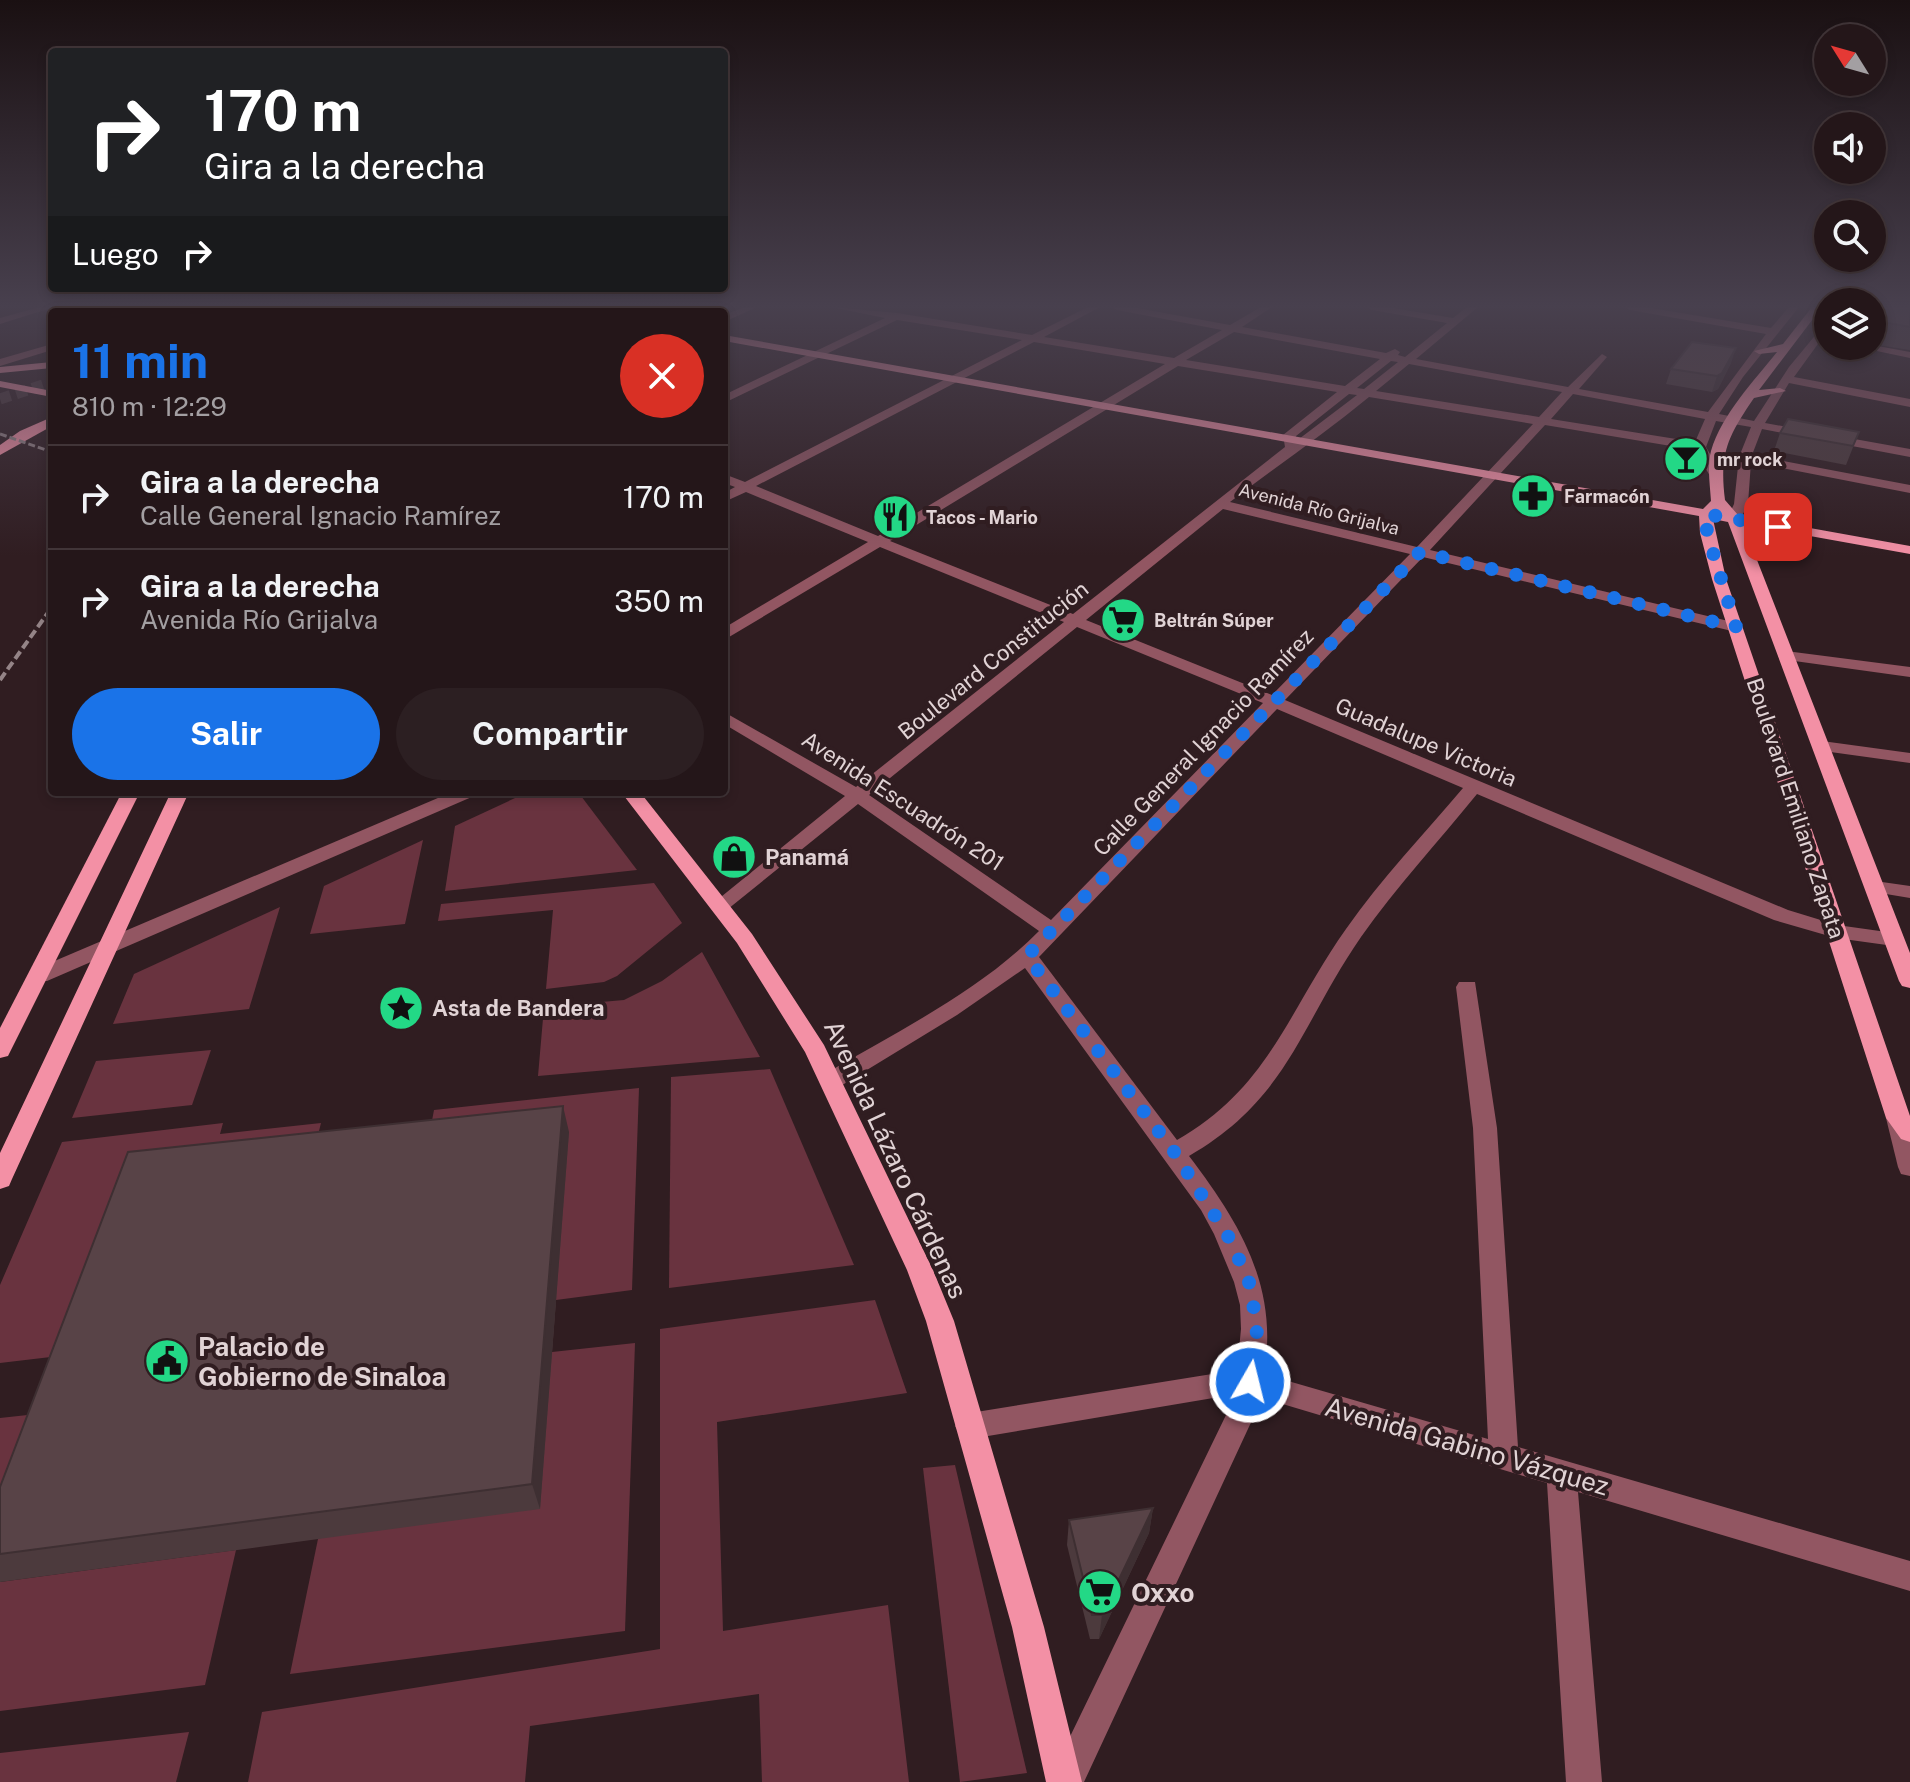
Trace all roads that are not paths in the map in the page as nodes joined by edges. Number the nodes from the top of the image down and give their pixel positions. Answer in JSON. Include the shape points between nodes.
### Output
{"nodes":[{"id":1,"x":934,"y":390,"type":"edge"},
{"id":2,"x":1013,"y":390,"type":"edge"},
{"id":3,"x":1130,"y":390,"type":"edge"},
{"id":4,"x":1347,"y":390,"type":"edge"},
{"id":5,"x":1348,"y":390,"type":"edge"},
{"id":6,"x":1370,"y":390,"type":"edge"},
{"id":7,"x":1569,"y":390,"type":"joint"},
{"id":8,"x":1731,"y":390,"type":"edge"},
{"id":9,"x":1753,"y":390,"type":"edge"},
{"id":10,"x":1845,"y":390,"type":"edge"},
{"id":11,"x":1780,"y":391,"type":"joint"},
{"id":12,"x":1367,"y":393,"type":"junction"},
{"id":13,"x":1749,"y":395,"type":"junction"},
{"id":14,"x":1910,"y":403,"type":"edge"},
{"id":15,"x":1104,"y":406,"type":"junction"},
{"id":16,"x":1712,"y":417,"type":"junction"},
{"id":17,"x":1732,"y":420,"type":"junction"},
{"id":18,"x":1540,"y":421,"type":"junction"},
{"id":19,"x":48,"y":423,"type":"edge"},
{"id":20,"x":1759,"y":424,"type":"junction"},
{"id":21,"x":1295,"y":443,"type":"junction"},
{"id":22,"x":1700,"y":447,"type":"junction"},
{"id":23,"x":0,"y":451,"type":"edge"},
{"id":24,"x":1910,"y":453,"type":"edge"},
{"id":25,"x":1745,"y":457,"type":"junction"},
{"id":26,"x":1491,"y":473,"type":"junction"},
{"id":27,"x":1715,"y":473,"type":"junction"},
{"id":28,"x":728,"y":480,"type":"edge"},
{"id":29,"x":745,"y":487,"type":"junction"},
{"id":30,"x":1910,"y":489,"type":"edge"},
{"id":31,"x":728,"y":496,"type":"edge"},
{"id":32,"x":1220,"y":504,"type":"junction"},
{"id":33,"x":1712,"y":508,"type":"junction"},
{"id":34,"x":1734,"y":519,"type":"junction"},
{"id":35,"x":879,"y":541,"type":"junction"},
{"id":36,"x":1420,"y":552,"type":"junction"},
{"id":37,"x":1908,"y":552,"type":"edge"},
{"id":38,"x":1076,"y":622,"type":"junction"},
{"id":39,"x":1736,"y":627,"type":"junction"},
{"id":40,"x":728,"y":633,"type":"edge"},
{"id":41,"x":1786,"y":656,"type":"junction"},
{"id":42,"x":1910,"y":672,"type":"edge"},
{"id":43,"x":1275,"y":702,"type":"junction"},
{"id":44,"x":728,"y":719,"type":"edge"},
{"id":45,"x":1822,"y":746,"type":"junction"},
{"id":46,"x":1910,"y":758,"type":"edge"},
{"id":47,"x":1474,"y":786,"type":"junction"},
{"id":48,"x":129,"y":796,"type":"edge"},
{"id":49,"x":178,"y":796,"type":"edge"},
{"id":50,"x":459,"y":796,"type":"edge"},
{"id":51,"x":633,"y":796,"type":"edge"},
{"id":52,"x":858,"y":796,"type":"junction"},
{"id":53,"x":1875,"y":887,"type":"junction"},
{"id":54,"x":1910,"y":892,"type":"edge"},
{"id":55,"x":721,"y":905,"type":"junction"},
{"id":56,"x":1053,"y":931,"type":"junction"},
{"id":57,"x":1836,"y":931,"type":"junction"},
{"id":58,"x":1894,"y":939,"type":"junction"},
{"id":59,"x":105,"y":949,"type":"junction"},
{"id":60,"x":1027,"y":956,"type":"junction"},
{"id":61,"x":39,"y":976,"type":"junction"},
{"id":62,"x":1910,"y":981,"type":"edge"},
{"id":63,"x":1467,"y":987,"type":"dead end"},
{"id":64,"x":0,"y":1050,"type":"edge"},
{"id":65,"x":831,"y":1081,"type":"junction"},
{"id":66,"x":1904,"y":1126,"type":"edge"},
{"id":67,"x":1175,"y":1153,"type":"junction"},
{"id":68,"x":1910,"y":1167,"type":"edge"},
{"id":69,"x":0,"y":1179,"type":"edge"},
{"id":70,"x":1250,"y":1382,"type":"junction"},
{"id":71,"x":970,"y":1426,"type":"junction"},
{"id":72,"x":1504,"y":1457,"type":"junction"},
{"id":73,"x":1561,"y":1473,"type":"junction"},
{"id":74,"x":1910,"y":1576,"type":"edge"},
{"id":75,"x":1065,"y":1782,"type":"edge"},
{"id":76,"x":1584,"y":1782,"type":"edge"}],
"edges":[{"from":1,"to":29,"type":"street"},
{"from":2,"to":15,"type":"main road"},
{"from":3,"to":15,"type":"street"},
{"from":4,"to":21,"type":"street","name":"Boulevard Constitución"},
{"from":5,"to":12,"type":"street"},
{"from":6,"to":12,"type":"street","name":"Boulevard Constitución"},
{"from":7,"to":16,"type":"street"},
{"from":7,"to":18,"type":"street","name":"Calle General Ignacio Ramírez"},
{"from":8,"to":16,"type":"street"},
{"from":9,"to":13,"type":"main road","name":"Boulevard Emiliano Zapata"},
{"from":10,"to":14,"type":"street"},
{"from":11,"to":13,"type":"main road"},
{"from":11,"to":20,"type":"street"},
{"from":12,"to":18,"type":"street"},
{"from":12,"to":21,"type":"street","name":"Boulevard Constitución"},
{"from":13,"to":17,"type":"main road","name":"Boulevard Emiliano Zapata"},
{"from":15,"to":21,"type":"main road"},
{"from":15,"to":35,"type":"street"},
{"from":16,"to":17,"type":"street"},
{"from":16,"to":22,"type":"street"},
{"from":17,"to":20,"type":"street"},
{"from":17,"to":27,"type":"main road","name":"Boulevard Emiliano Zapata","via":[[1720,443]]},
{"from":18,"to":22,"type":"street"},
{"from":18,"to":26,"type":"street","name":"Calle General Ignacio Ramírez"},
{"from":19,"to":23,"type":"main road"},
{"from":20,"to":24,"type":"street"},
{"from":20,"to":25,"type":"street"},
{"from":21,"to":26,"type":"main road"},
{"from":21,"to":32,"type":"street","name":"Boulevard Constitución"},
{"from":22,"to":27,"type":"street","name":"Boulevard Emiliano Zapata"},
{"from":25,"to":30,"type":"street"},
{"from":25,"to":34,"type":"street","via":[[1743,506]]},
{"from":26,"to":33,"type":"main road"},
{"from":26,"to":36,"type":"street","name":"Calle General Ignacio Ramírez"},
{"from":27,"to":33,"type":"main road","name":"Boulevard Emiliano Zapata"},
{"from":28,"to":29,"type":"street","name":"Guadalupe Victoria"},
{"from":29,"to":31,"type":"street"},
{"from":29,"to":35,"type":"street","name":"Guadalupe Victoria"},
{"from":32,"to":36,"type":"street","name":"Avenida Río Grijalva"},
{"from":32,"to":38,"type":"street","name":"Boulevard Constitución"},
{"from":33,"to":34,"type":"main road","name":"Boulevard Emiliano Zapata"},
{"from":33,"to":39,"type":"main road","name":"Boulevard Emiliano Zapata","via":[[1707,533]]},
{"from":34,"to":37,"type":"main road"},
{"from":34,"to":41,"type":"main road","name":"Boulevard Emiliano Zapata"},
{"from":35,"to":38,"type":"street","name":"Guadalupe Victoria"},
{"from":35,"to":40,"type":"street"},
{"from":36,"to":39,"type":"street","name":"Avenida Río Grijalva"},
{"from":36,"to":43,"type":"street","name":"Calle General Ignacio Ramírez"},
{"from":38,"to":43,"type":"street","name":"Guadalupe Victoria"},
{"from":38,"to":52,"type":"street","name":"Boulevard Constitución"},
{"from":39,"to":57,"type":"main road","name":"Boulevard Emiliano Zapata"},
{"from":41,"to":42,"type":"street"},
{"from":41,"to":45,"type":"main road","name":"Boulevard Emiliano Zapata"},
{"from":43,"to":47,"type":"street","name":"Guadalupe Victoria"},
{"from":43,"to":56,"type":"street","name":"Calle General Ignacio Ramírez"},
{"from":44,"to":52,"type":"street","name":"Avenida Escuadrón 201"},
{"from":45,"to":46,"type":"street"},
{"from":45,"to":53,"type":"main road","name":"Boulevard Emiliano Zapata"},
{"from":47,"to":57,"type":"street","name":"Guadalupe Victoria","via":[[1781,915]]},
{"from":47,"to":67,"type":"street","via":[[1337,956],[1263,1085],[1204,1140]]},
{"from":48,"to":61,"type":"main road"},
{"from":49,"to":59,"type":"main road"},
{"from":50,"to":59,"type":"street"},
{"from":51,"to":55,"type":"main road","name":"Avenida Lázaro Cárdenas"},
{"from":52,"to":55,"type":"street","name":"Boulevard Constitución"},
{"from":52,"to":56,"type":"street","name":"Avenida Escuadrón 201"},
{"from":53,"to":54,"type":"street"},
{"from":53,"to":58,"type":"main road","name":"Boulevard Emiliano Zapata"},
{"from":55,"to":65,"type":"main road","name":"Avenida Lázaro Cárdenas"},
{"from":56,"to":60,"type":"street","name":"Calle General Ignacio Ramírez"},
{"from":57,"to":58,"type":"street","name":"Guadalupe Victoria"},
{"from":57,"to":66,"type":"main road","name":"Boulevard Emiliano Zapata"},
{"from":58,"to":62,"type":"main road","name":"Boulevard Emiliano Zapata"},
{"from":59,"to":61,"type":"street"},
{"from":59,"to":69,"type":"main road"},
{"from":60,"to":65,"type":"street","name":"Calle General Ignacio Ramírez"},
{"from":60,"to":67,"type":"street"},
{"from":61,"to":64,"type":"main road"},
{"from":63,"to":72,"type":"street","via":[[1485,1128]]},
{"from":65,"to":71,"type":"main road","name":"Avenida Lázaro Cárdenas","via":[[920,1270]]},
{"from":66,"to":68,"type":"street","name":"Boulevard Emiliano Zapata"},
{"from":67,"to":70,"type":"street","via":[[1231,1241],[1251,1287],[1257,1334]]},
{"from":70,"to":71,"type":"street","name":"Avenida Gabino Vázquez"},
{"from":70,"to":72,"type":"street","name":"Avenida Gabino Vázquez"},
{"from":70,"to":75,"type":"street","via":[[1240,1416]]},
{"from":71,"to":75,"type":"main road","name":"Avenida Lázaro Cárdenas","via":[[1028,1627]]},
{"from":72,"to":73,"type":"street","name":"Avenida Gabino Vázquez"},
{"from":73,"to":74,"type":"street","name":"Avenida Gabino Vázquez"},
{"from":73,"to":76,"type":"street"}]}
